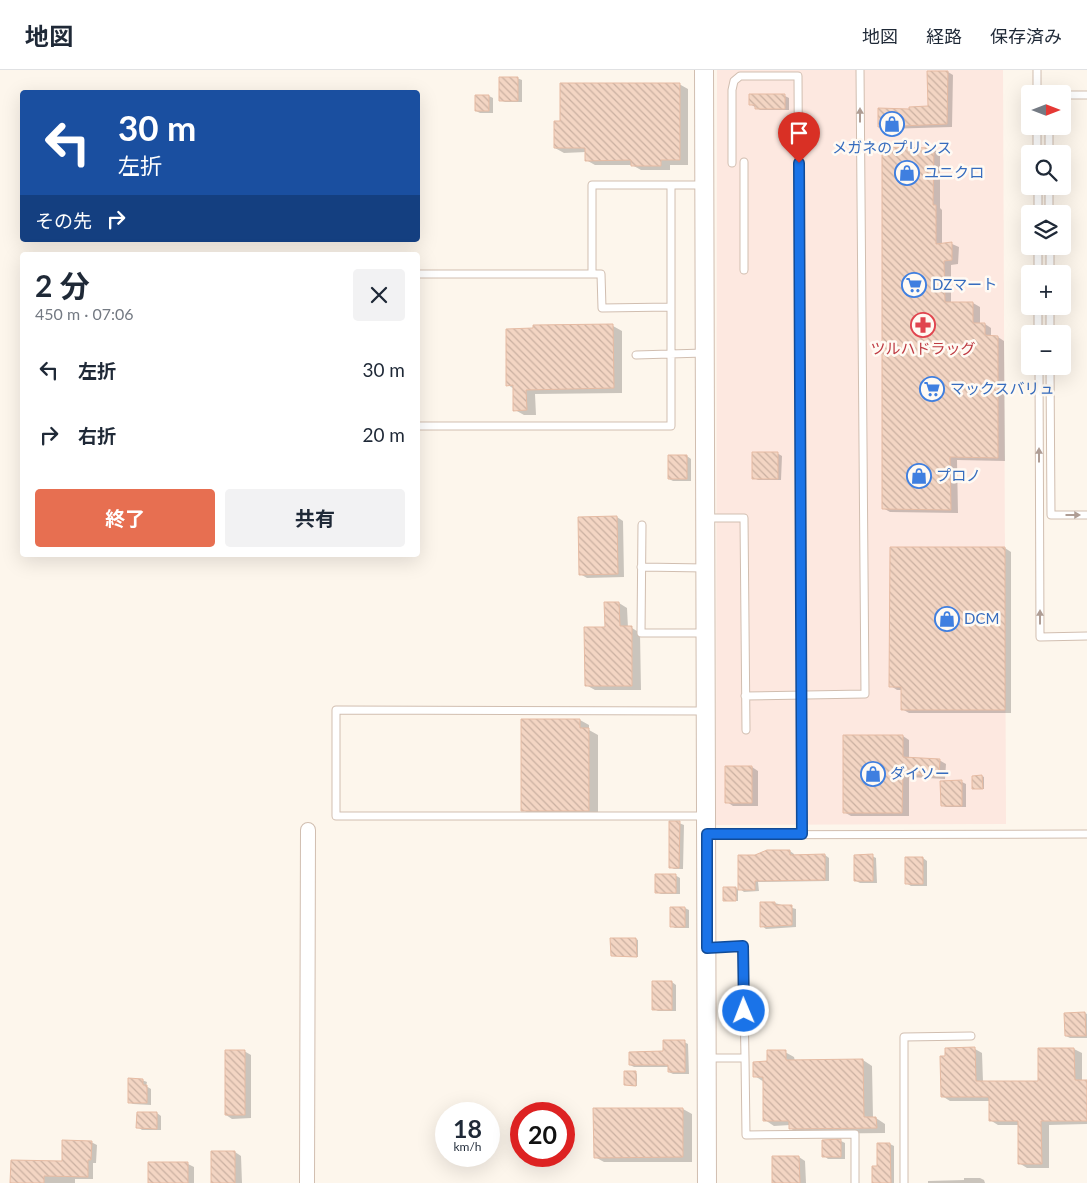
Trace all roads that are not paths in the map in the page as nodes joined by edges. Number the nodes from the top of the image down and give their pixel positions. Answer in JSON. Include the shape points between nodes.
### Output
{"nodes":[{"id":1,"x":704,"y":70,"type":"edge"},
{"id":2,"x":860,"y":70,"type":"edge"},
{"id":3,"x":1037,"y":70,"type":"edge"},
{"id":4,"x":1037,"y":85,"type":"edge"},
{"id":5,"x":1087,"y":94,"type":"edge"},
{"id":6,"x":1071,"y":95,"type":"edge"},
{"id":7,"x":744,"y":162,"type":"dead end"},
{"id":8,"x":732,"y":163,"type":"dead end"},
{"id":9,"x":671,"y":185,"type":"junction"},
{"id":10,"x":704,"y":185,"type":"junction"},
{"id":11,"x":744,"y":270,"type":"dead end"},
{"id":12,"x":420,"y":274,"type":"edge"},
{"id":13,"x":592,"y":274,"type":"junction"},
{"id":14,"x":671,"y":307,"type":"junction"},
{"id":15,"x":705,"y":353,"type":"junction"},
{"id":16,"x":671,"y":354,"type":"junction"},
{"id":17,"x":636,"y":355,"type":"dead end"},
{"id":18,"x":1039,"y":375,"type":"edge"},
{"id":19,"x":1050,"y":375,"type":"edge"},
{"id":20,"x":420,"y":426,"type":"edge"},
{"id":21,"x":1087,"y":515,"type":"edge"},
{"id":22,"x":705,"y":518,"type":"junction"},
{"id":23,"x":642,"y":525,"type":"dead end"},
{"id":24,"x":641,"y":567,"type":"junction"},
{"id":25,"x":706,"y":568,"type":"junction"},
{"id":26,"x":706,"y":633,"type":"junction"},
{"id":27,"x":1087,"y":636,"type":"edge"},
{"id":28,"x":801,"y":695,"type":"junction"},
{"id":29,"x":745,"y":696,"type":"junction"},
{"id":30,"x":706,"y":710,"type":"junction"},
{"id":31,"x":746,"y":730,"type":"dead end"},
{"id":32,"x":707,"y":816,"type":"junction"},
{"id":33,"x":308,"y":830,"type":"dead end"},
{"id":34,"x":707,"y":834,"type":"junction"},
{"id":35,"x":802,"y":834,"type":"junction"},
{"id":36,"x":1087,"y":834,"type":"edge"},
{"id":37,"x":707,"y":948,"type":"junction"},
{"id":38,"x":971,"y":1036,"type":"dead end"},
{"id":39,"x":707,"y":1058,"type":"junction"},
{"id":40,"x":745,"y":1058,"type":"junction"},
{"id":41,"x":307,"y":1183,"type":"edge"},
{"id":42,"x":707,"y":1183,"type":"edge"},
{"id":43,"x":855,"y":1183,"type":"edge"},
{"id":44,"x":904,"y":1183,"type":"edge"}],
"edges":[{"from":1,"to":10,"type":"street"},
{"from":28,"to":2,"type":"lane","one_way":true,"via":[[864,694]]},
{"from":3,"to":4,"type":"lane"},
{"from":5,"to":6,"type":"lane"},
{"from":7,"to":11,"type":"lane"},
{"from":8,"to":28,"type":"lane","via":[[734,81],[740,76],[798,76]]},
{"from":9,"to":10,"type":"lane"},
{"from":9,"to":13,"type":"lane","via":[[592,185]]},
{"from":9,"to":14,"type":"lane"},
{"from":10,"to":15,"type":"street"},
{"from":12,"to":13,"type":"lane"},
{"from":13,"to":14,"type":"lane","via":[[601,274],[602,308]]},
{"from":14,"to":16,"type":"lane"},
{"from":15,"to":16,"type":"lane"},
{"from":15,"to":22,"type":"street"},
{"from":16,"to":17,"type":"lane"},
{"from":16,"to":20,"type":"lane","via":[[671,426]]},
{"from":27,"to":18,"type":"lane","one_way":true,"via":[[1040,637]]},
{"from":19,"to":21,"type":"lane","one_way":true,"via":[[1051,515]]},
{"from":22,"to":25,"type":"street"},
{"from":22,"to":29,"type":"lane","via":[[744,518]]},
{"from":23,"to":24,"type":"lane"},
{"from":24,"to":25,"type":"lane"},
{"from":24,"to":26,"type":"lane","via":[[641,632]]},
{"from":25,"to":26,"type":"street"},
{"from":26,"to":30,"type":"street"},
{"from":28,"to":29,"type":"lane"},
{"from":28,"to":35,"type":"lane"},
{"from":29,"to":31,"type":"lane"},
{"from":30,"to":32,"type":"street"},
{"from":30,"to":32,"type":"lane","via":[[336,710],[336,816]]},
{"from":32,"to":34,"type":"street"},
{"from":33,"to":41,"type":"street"},
{"from":34,"to":35,"type":"lane"},
{"from":34,"to":37,"type":"street"},
{"from":35,"to":36,"type":"lane"},
{"from":37,"to":39,"type":"street"},
{"from":37,"to":40,"type":"lane","via":[[743,946]]},
{"from":38,"to":44,"type":"lane","via":[[904,1037]]},
{"from":39,"to":40,"type":"lane"},
{"from":39,"to":42,"type":"street"},
{"from":40,"to":43,"type":"lane","via":[[746,1135],[856,1134]]}]}
